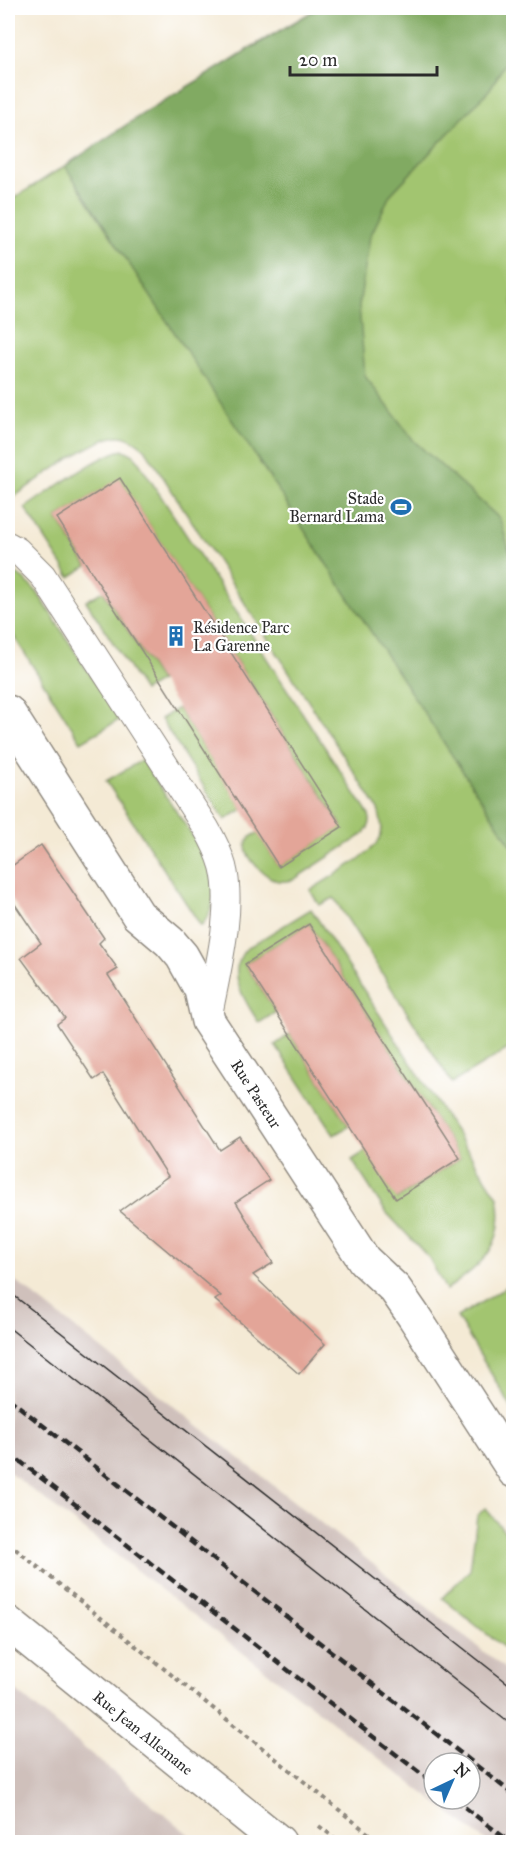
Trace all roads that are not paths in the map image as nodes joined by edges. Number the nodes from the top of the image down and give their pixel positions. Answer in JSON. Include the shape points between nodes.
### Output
{"nodes":[{"id":1,"x":8,"y":545,"type":"edge"},
{"id":2,"x":8,"y":712,"type":"edge"},
{"id":3,"x":208,"y":1021,"type":"junction"},
{"id":4,"x":513,"y":1471,"type":"edge"},
{"id":5,"x":8,"y":1623,"type":"edge"},
{"id":6,"x":279,"y":1842,"type":"edge"}],
"edges":[{"from":1,"to":3,"type":"lane","via":[[43,576],[218,849],[226,895]]},
{"from":2,"to":3,"type":"street","name":"Rue Pasteur","via":[[138,915],[183,956],[201,990]]},
{"from":3,"to":4,"type":"street","name":"Rue Pasteur","via":[[364,1260],[395,1289],[416,1318]]},
{"from":5,"to":6,"type":"street","name":"Rue Jean Allemane"}]}
